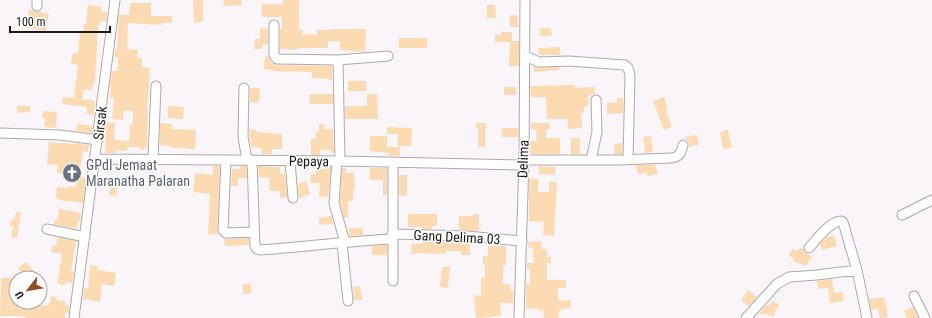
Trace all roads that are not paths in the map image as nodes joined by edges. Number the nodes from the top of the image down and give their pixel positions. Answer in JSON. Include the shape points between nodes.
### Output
{"nodes":[{"id":1,"x":115,"y":0,"type":"edge"},
{"id":2,"x":525,"y":0,"type":"edge"},
{"id":3,"x":274,"y":25,"type":"dead end"},
{"id":4,"x":388,"y":56,"type":"dead end"},
{"id":5,"x":525,"y":56,"type":"junction"},
{"id":6,"x":338,"y":60,"type":"junction"},
{"id":7,"x":156,"y":86,"type":"dead end"},
{"id":8,"x":244,"y":88,"type":"dead end"},
{"id":9,"x":596,"y":100,"type":"dead end"},
{"id":10,"x":0,"y":133,"type":"edge"},
{"id":11,"x":98,"y":140,"type":"junction"},
{"id":12,"x":683,"y":145,"type":"dead end"},
{"id":13,"x":96,"y":158,"type":"junction"},
{"id":14,"x":153,"y":159,"type":"junction"},
{"id":15,"x":628,"y":159,"type":"junction"},
{"id":16,"x":226,"y":160,"type":"junction"},
{"id":17,"x":250,"y":160,"type":"junction"},
{"id":18,"x":591,"y":160,"type":"junction"},
{"id":19,"x":290,"y":161,"type":"junction"},
{"id":20,"x":338,"y":161,"type":"junction"},
{"id":21,"x":523,"y":162,"type":"junction"},
{"id":22,"x":393,"y":163,"type":"junction"},
{"id":23,"x":293,"y":198,"type":"dead end"},
{"id":24,"x":932,"y":200,"type":"edge"},
{"id":25,"x":902,"y":215,"type":"dead end"},
{"id":26,"x":47,"y":229,"type":"dead end"},
{"id":27,"x":254,"y":232,"type":"junction"},
{"id":28,"x":392,"y":236,"type":"junction"},
{"id":29,"x":85,"y":237,"type":"junction"},
{"id":30,"x":522,"y":241,"type":"junction"},
{"id":31,"x":344,"y":243,"type":"junction"},
{"id":32,"x":809,"y":248,"type":"dead end"},
{"id":33,"x":857,"y":270,"type":"junction"},
{"id":34,"x":393,"y":282,"type":"dead end"},
{"id":35,"x":914,"y":296,"type":"dead end"},
{"id":36,"x":348,"y":301,"type":"dead end"},
{"id":37,"x":74,"y":318,"type":"edge"},
{"id":38,"x":519,"y":318,"type":"edge"},
{"id":39,"x":746,"y":318,"type":"edge"},
{"id":40,"x":867,"y":318,"type":"edge"},
{"id":41,"x":925,"y":318,"type":"edge"}],
"edges":[{"from":1,"to":11,"type":"street","name":"Sirsak"},
{"from":2,"to":5,"type":"street","name":"Delima"},
{"from":3,"to":6,"type":"street","via":[[276,58]]},
{"from":4,"to":6,"type":"street"},
{"from":5,"to":15,"type":"street","via":[[539,62],[568,61],[625,65],[630,75]]},
{"from":5,"to":21,"type":"street","name":"Delima"},
{"from":6,"to":20,"type":"street"},
{"from":7,"to":14,"type":"street"},
{"from":8,"to":17,"type":"street","name":"Gang Delima 03","via":[[243,137]]},
{"from":9,"to":18,"type":"street","via":[[597,132]]},
{"from":10,"to":11,"type":"street","via":[[60,135]]},
{"from":11,"to":13,"type":"street","name":"Sirsak"},
{"from":12,"to":15,"type":"street","name":"Pepaya","via":[[681,153],[676,158]]},
{"from":13,"to":14,"type":"street","name":"Pepaya"},
{"from":13,"to":29,"type":"street","name":"Sirsak"},
{"from":14,"to":16,"type":"street","name":"Pepaya"},
{"from":15,"to":18,"type":"street","name":"Pepaya"},
{"from":16,"to":17,"type":"street","name":"Pepaya"},
{"from":16,"to":27,"type":"street","via":[[223,230],[226,233]]},
{"from":17,"to":19,"type":"street","name":"Pepaya"},
{"from":17,"to":27,"type":"street","name":"Gang Delima 03"},
{"from":18,"to":21,"type":"street","name":"Pepaya"},
{"from":19,"to":20,"type":"street","name":"Pepaya"},
{"from":19,"to":23,"type":"street"},
{"from":20,"to":22,"type":"street","name":"Pepaya"},
{"from":20,"to":31,"type":"street","via":[[334,203]]},
{"from":21,"to":22,"type":"street","name":"Pepaya"},
{"from":21,"to":30,"type":"street","name":"Delima"},
{"from":22,"to":28,"type":"street"},
{"from":24,"to":25,"type":"street"},
{"from":26,"to":29,"type":"street"},
{"from":27,"to":31,"type":"street","name":"Gang Delima 03","via":[[255,246],[260,250]]},
{"from":28,"to":30,"type":"street","name":"Gang Delima 03","via":[[467,236]]},
{"from":28,"to":31,"type":"street","name":"Gang Delima 03"},
{"from":28,"to":34,"type":"street"},
{"from":29,"to":37,"type":"street","name":"Sirsak"},
{"from":30,"to":38,"type":"street","name":"Delima"},
{"from":31,"to":36,"type":"street"},
{"from":32,"to":33,"type":"street","via":[[835,222],[841,221]]},
{"from":33,"to":39,"type":"street","via":[[789,277],[777,284]]},
{"from":33,"to":40,"type":"street"},
{"from":35,"to":41,"type":"street"}]}
